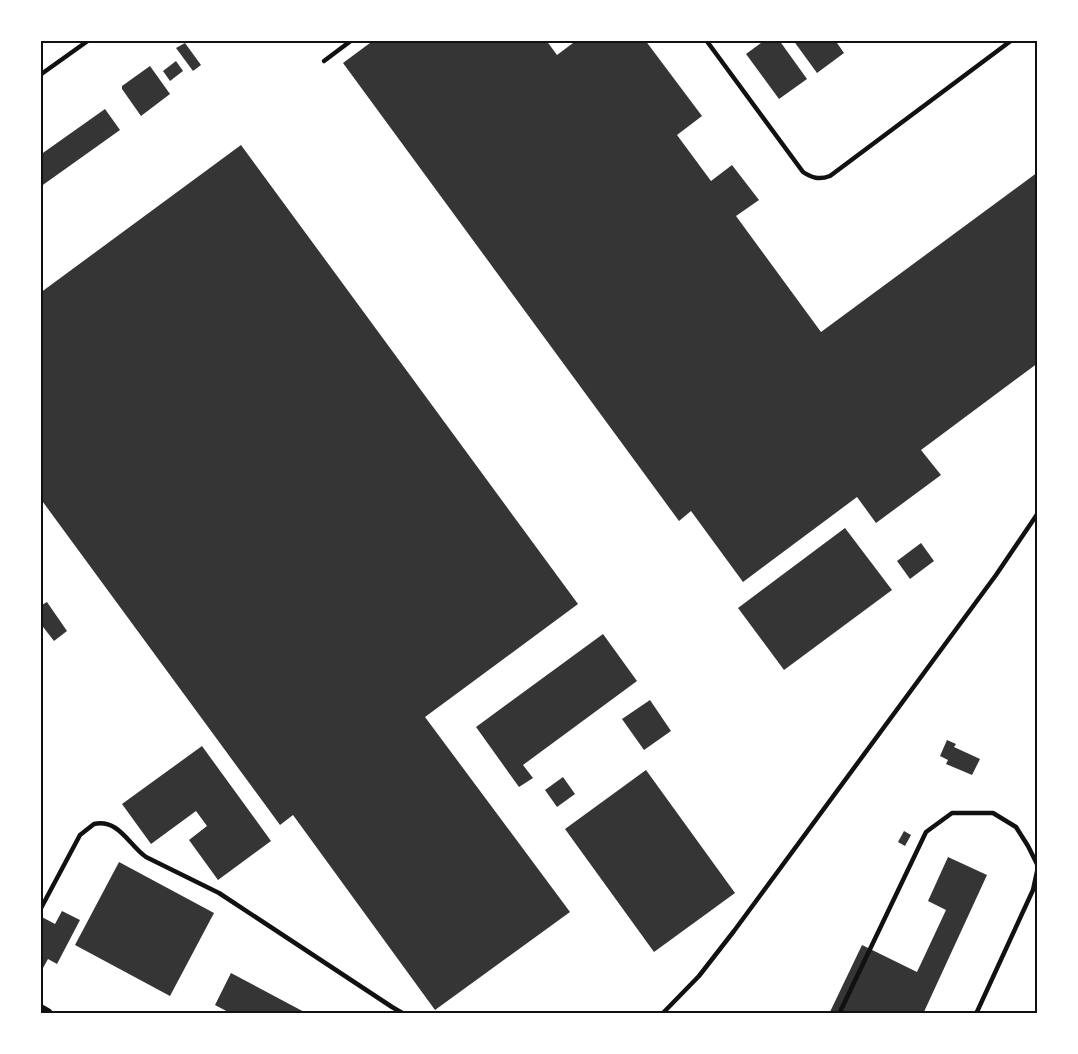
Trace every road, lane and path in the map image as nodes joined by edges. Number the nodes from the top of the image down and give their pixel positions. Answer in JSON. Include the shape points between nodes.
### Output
{"nodes":[{"id":1,"x":89,"y":40,"type":"edge"},
{"id":2,"x":352,"y":40,"type":"edge"},
{"id":3,"x":706,"y":40,"type":"edge"},
{"id":4,"x":1012,"y":40,"type":"edge"},
{"id":5,"x":324,"y":61,"type":"dead end"},
{"id":6,"x":40,"y":75,"type":"edge"},
{"id":7,"x":1038,"y":513,"type":"edge"},
{"id":8,"x":1038,"y":867,"type":"edge"},
{"id":9,"x":40,"y":910,"type":"edge"},
{"id":10,"x":40,"y":1010,"type":"edge"},
{"id":11,"x":47,"y":1014,"type":"edge"},
{"id":12,"x":405,"y":1014,"type":"edge"},
{"id":13,"x":662,"y":1014,"type":"edge"},
{"id":14,"x":839,"y":1014,"type":"edge"},
{"id":15,"x":976,"y":1014,"type":"edge"}],
"edges":[{"from":1,"to":6,"type":"lane"},
{"from":2,"to":5,"type":"lane"},
{"from":3,"to":4,"type":"lane","via":[[803,172],[823,179]]},
{"from":7,"to":13,"type":"lane","via":[[734,931]]},
{"from":8,"to":14,"type":"lane","via":[[1016,827],[993,813],[952,813],[926,832]]},
{"from":8,"to":15,"type":"lane","via":[[1033,890]]},
{"from":9,"to":12,"type":"lane","via":[[80,835],[94,824],[111,824],[146,857],[219,893]]},
{"from":10,"to":11,"type":"main road"}]}
